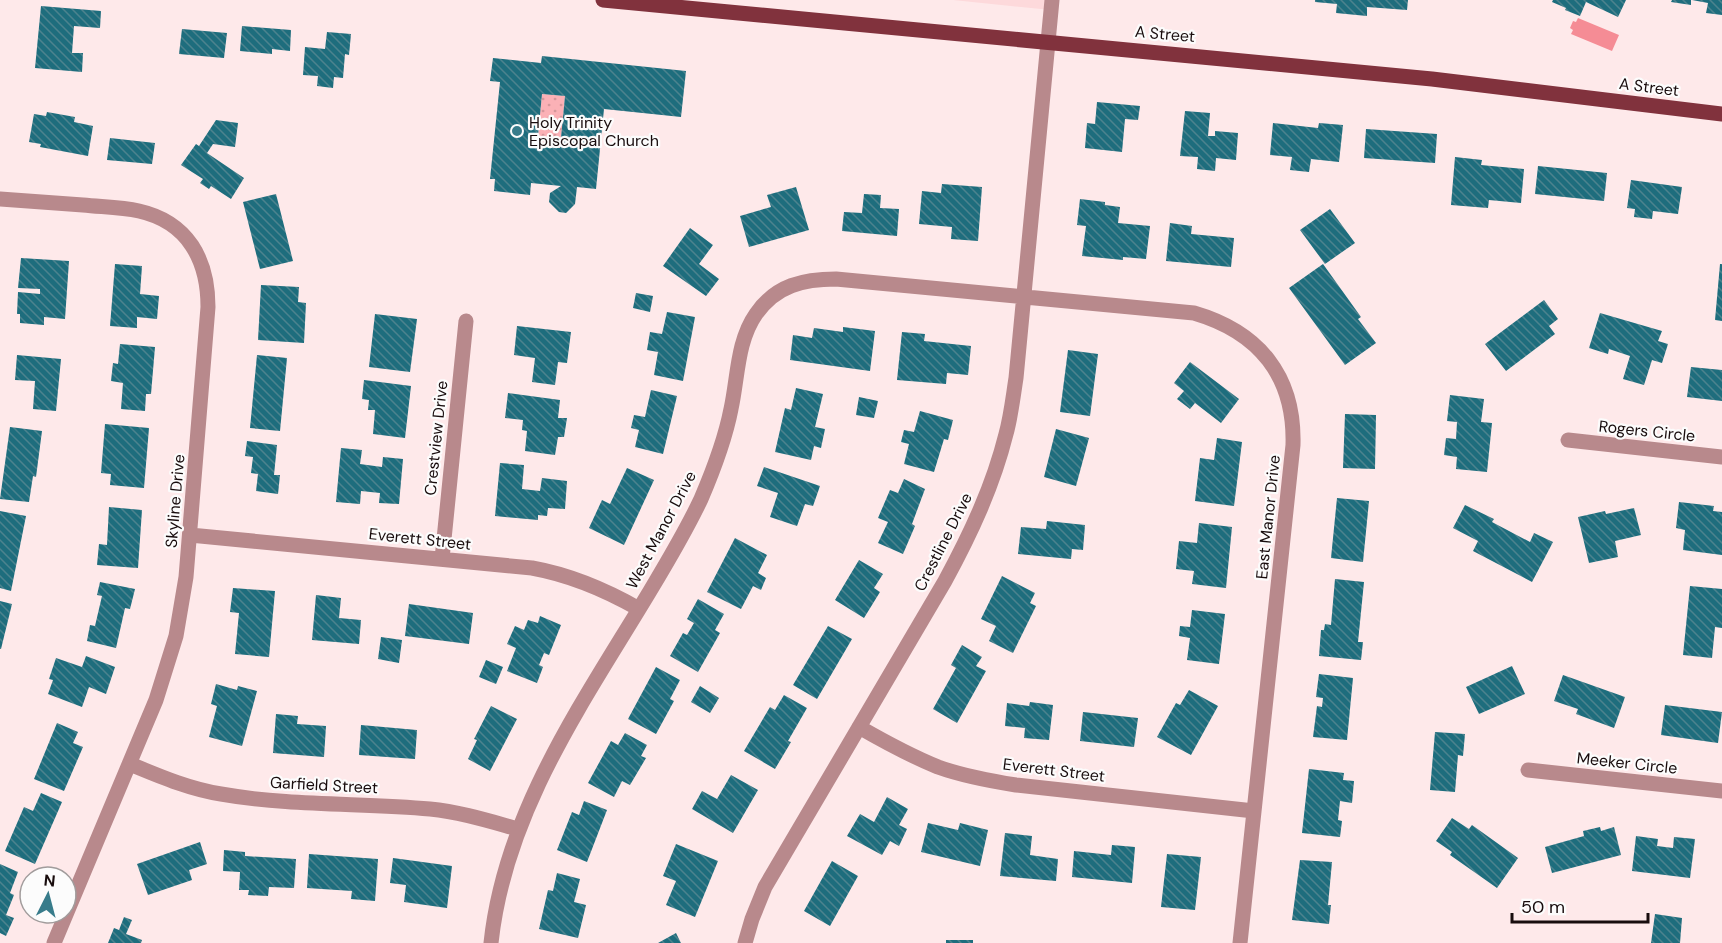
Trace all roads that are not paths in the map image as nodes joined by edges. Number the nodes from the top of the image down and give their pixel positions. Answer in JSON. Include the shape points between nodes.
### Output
{"nodes":[{"id":1,"x":603,"y":0,"type":"edge"},
{"id":2,"x":1052,"y":0,"type":"edge"},
{"id":3,"x":1048,"y":42,"type":"junction"},
{"id":4,"x":1722,"y":114,"type":"edge"},
{"id":5,"x":0,"y":199,"type":"edge"},
{"id":6,"x":1024,"y":297,"type":"junction"},
{"id":7,"x":466,"y":321,"type":"dead end"},
{"id":8,"x":1568,"y":440,"type":"dead end"},
{"id":9,"x":1722,"y":457,"type":"edge"},
{"id":10,"x":190,"y":535,"type":"junction"},
{"id":11,"x":442,"y":558,"type":"junction"},
{"id":12,"x":639,"y":609,"type":"junction"},
{"id":13,"x":859,"y":727,"type":"junction"},
{"id":14,"x":130,"y":764,"type":"junction"},
{"id":15,"x":1528,"y":770,"type":"dead end"},
{"id":16,"x":1722,"y":791,"type":"edge"},
{"id":17,"x":1254,"y":811,"type":"junction"},
{"id":18,"x":518,"y":829,"type":"junction"},
{"id":19,"x":54,"y":943,"type":"edge"},
{"id":20,"x":491,"y":943,"type":"edge"},
{"id":21,"x":745,"y":943,"type":"edge"},
{"id":22,"x":1240,"y":943,"type":"edge"}],
"edges":[{"from":1,"to":3,"type":"main road","name":"A Street"},
{"from":2,"to":3,"type":"street","name":"Crestline Drive"},
{"from":3,"to":4,"type":"main road","name":"A Street","via":[[1455,81]]},
{"from":3,"to":6,"type":"street","name":"Crestline Drive"},
{"from":5,"to":10,"type":"street","name":"Skyline Drive","via":[[138,211],[174,226],[196,251],[207,283],[208,307]]},
{"from":6,"to":12,"type":"street","name":"West Manor Drive","via":[[826,279],[804,281],[769,299],[746,334],[731,409],[710,478],[679,542]]},
{"from":6,"to":13,"type":"street","name":"Crestline Drive","via":[[1007,432],[992,481],[970,535]]},
{"from":6,"to":17,"type":"street","name":"East Manor Drive","via":[[1194,314],[1216,320],[1254,343],[1281,379],[1291,405],[1293,445]]},
{"from":7,"to":11,"type":"street","name":"Crestview Drive"},
{"from":8,"to":9,"type":"street","name":"Rogers Circle"},
{"from":10,"to":11,"type":"street","name":"Everett Street"},
{"from":10,"to":14,"type":"street","name":"Skyline Drive","via":[[176,636]]},
{"from":11,"to":12,"type":"street","name":"Everett Street","via":[[564,574]]},
{"from":12,"to":18,"type":"street","name":"West Manor Drive","via":[[548,764]]},
{"from":13,"to":17,"type":"street","name":"Everett Street","via":[[899,750],[977,778],[1016,786]]},
{"from":13,"to":21,"type":"street","name":"Crestline Drive","via":[[765,887]]},
{"from":14,"to":18,"type":"street","name":"Garfield Street","via":[[218,794],[431,809]]},
{"from":14,"to":19,"type":"street","name":"Skyline Drive"},
{"from":15,"to":16,"type":"street","name":"Meeker Circle"},
{"from":17,"to":22,"type":"street","name":"East Manor Drive"},
{"from":18,"to":20,"type":"street","name":"West Manor Drive","via":[[502,880]]}]}
